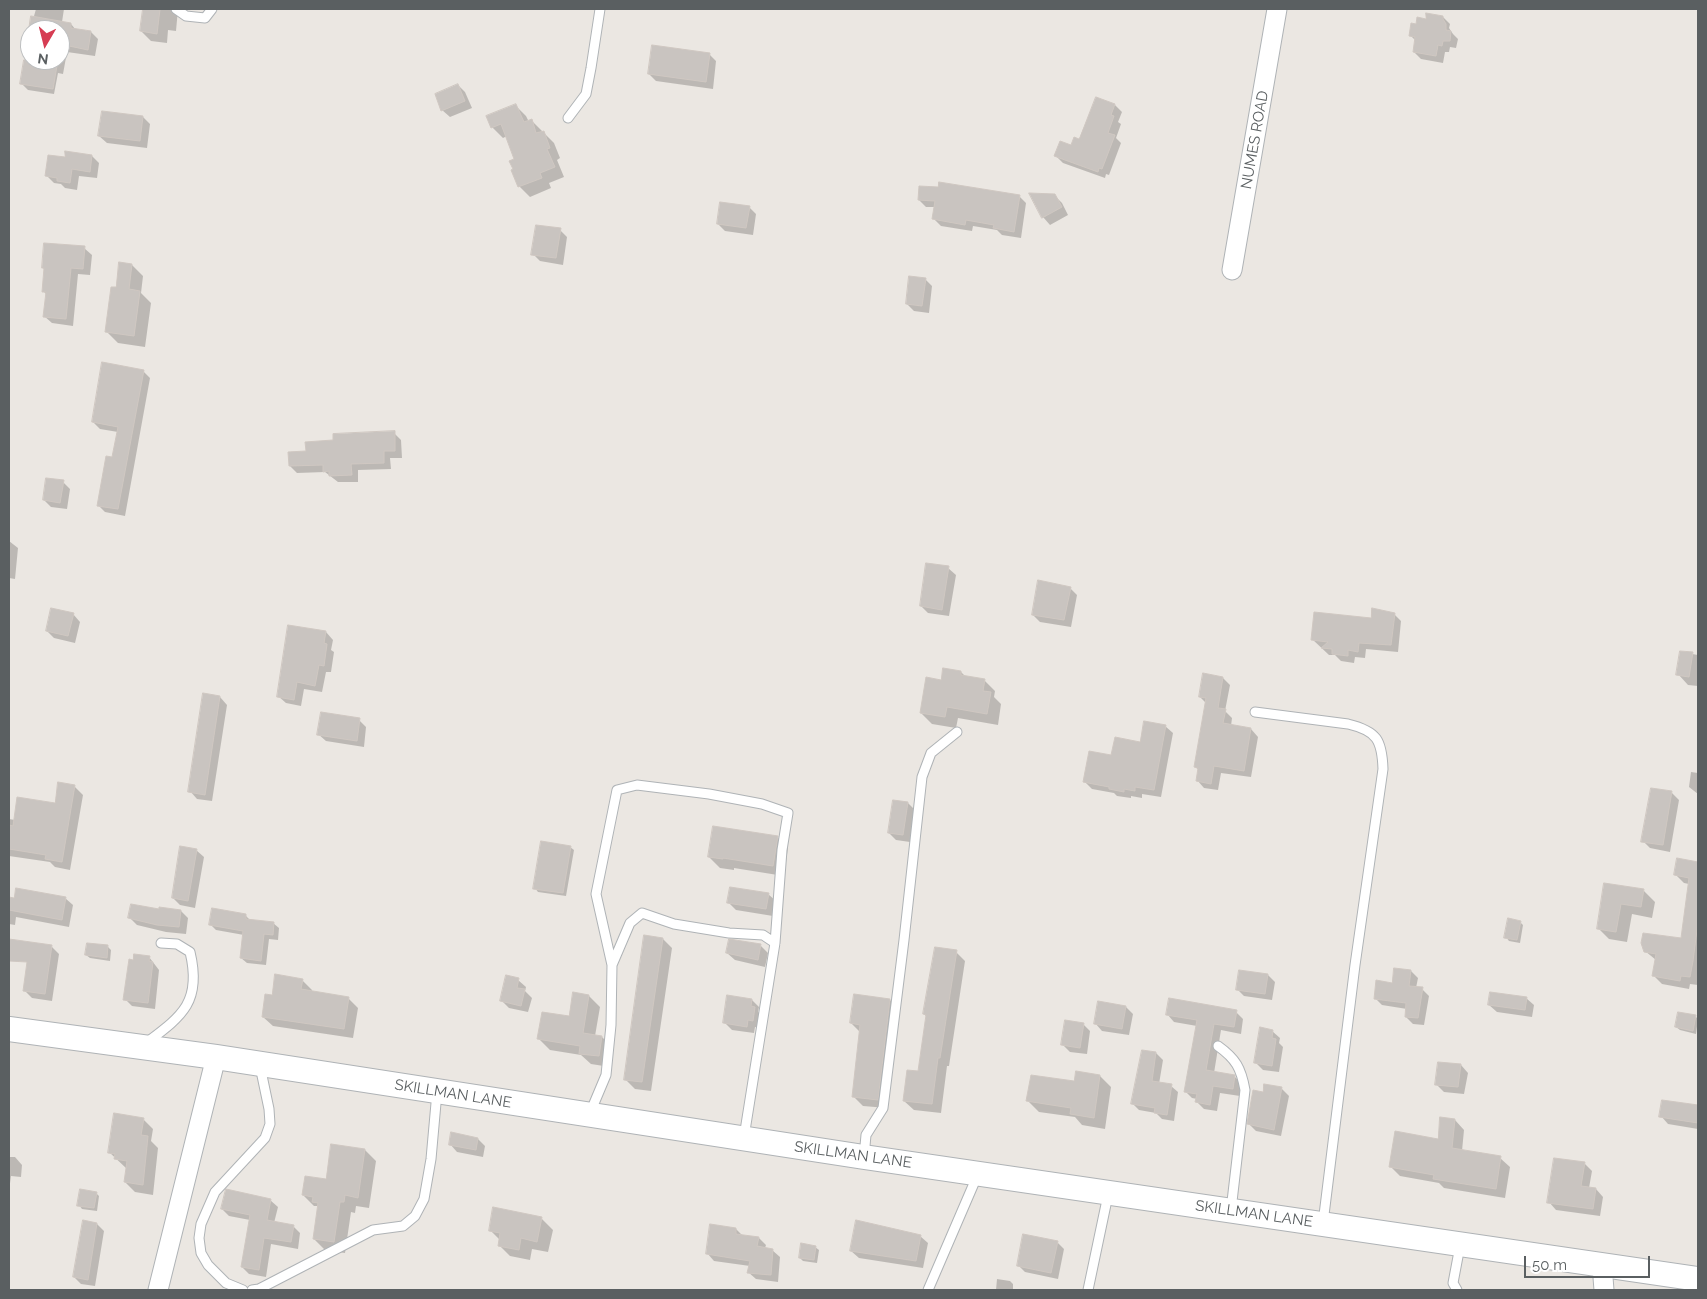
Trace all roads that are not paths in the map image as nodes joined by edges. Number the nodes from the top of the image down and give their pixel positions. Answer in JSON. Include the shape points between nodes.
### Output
{"nodes":[{"id":1,"x":176,"y":9,"type":"edge"},
{"id":2,"x":212,"y":9,"type":"edge"},
{"id":3,"x":600,"y":9,"type":"edge"},
{"id":4,"x":1277,"y":9,"type":"edge"},
{"id":5,"x":568,"y":118,"type":"dead end"},
{"id":6,"x":1232,"y":270,"type":"dead end"},
{"id":7,"x":1255,"y":712,"type":"dead end"},
{"id":8,"x":957,"y":732,"type":"dead end"},
{"id":9,"x":161,"y":943,"type":"dead end"},
{"id":10,"x":774,"y":944,"type":"junction"},
{"id":11,"x":612,"y":965,"type":"junction"},
{"id":12,"x":9,"y":1029,"type":"edge"},
{"id":13,"x":1218,"y":1046,"type":"dead end"},
{"id":14,"x":141,"y":1047,"type":"junction"},
{"id":15,"x":216,"y":1057,"type":"junction"},
{"id":16,"x":259,"y":1064,"type":"junction"},
{"id":17,"x":437,"y":1092,"type":"junction"},
{"id":18,"x":589,"y":1116,"type":"junction"},
{"id":19,"x":743,"y":1138,"type":"junction"},
{"id":20,"x":864,"y":1157,"type":"junction"},
{"id":21,"x":978,"y":1174,"type":"junction"},
{"id":22,"x":1109,"y":1192,"type":"junction"},
{"id":23,"x":1231,"y":1211,"type":"junction"},
{"id":24,"x":1322,"y":1224,"type":"junction"},
{"id":25,"x":1460,"y":1244,"type":"junction"},
{"id":26,"x":1602,"y":1265,"type":"junction"},
{"id":27,"x":1698,"y":1279,"type":"edge"},
{"id":28,"x":158,"y":1290,"type":"edge"},
{"id":29,"x":243,"y":1290,"type":"edge"},
{"id":30,"x":252,"y":1290,"type":"edge"},
{"id":31,"x":928,"y":1290,"type":"edge"},
{"id":32,"x":1088,"y":1290,"type":"edge"},
{"id":33,"x":1457,"y":1290,"type":"edge"},
{"id":34,"x":1604,"y":1290,"type":"edge"}],
"edges":[{"from":1,"to":2,"type":"lane","via":[[186,16],[205,18]]},
{"from":3,"to":5,"type":"lane","via":[[586,94]]},
{"from":4,"to":6,"type":"street","name":"NUMES ROAD"},
{"from":7,"to":24,"type":"lane","via":[[1363,728],[1376,736],[1383,759]]},
{"from":8,"to":20,"type":"lane","via":[[931,753],[922,777],[883,1108],[866,1135]]},
{"from":9,"to":14,"type":"lane","via":[[178,944],[190,952],[194,971],[189,1003],[174,1022]]},
{"from":10,"to":11,"type":"lane","via":[[763,935],[674,924],[642,913],[630,922]]},
{"from":10,"to":11,"type":"lane","via":[[788,813],[753,802],[637,785],[617,790],[596,894]]},
{"from":10,"to":19,"type":"lane"},
{"from":11,"to":18,"type":"lane","via":[[606,1075]]},
{"from":12,"to":14,"type":"street","name":"SKILLMAN LANE"},
{"from":13,"to":23,"type":"lane","via":[[1242,1071],[1245,1090]]},
{"from":14,"to":15,"type":"street","name":"SKILLMAN LANE"},
{"from":15,"to":16,"type":"street","name":"SKILLMAN LANE"},
{"from":15,"to":28,"type":"street"},
{"from":16,"to":17,"type":"street","name":"SKILLMAN LANE"},
{"from":16,"to":29,"type":"lane","via":[[269,1109],[268,1131],[214,1192],[199,1238],[201,1253],[208,1265],[226,1283]]},
{"from":17,"to":18,"type":"street","name":"SKILLMAN LANE"},
{"from":17,"to":30,"type":"lane","via":[[424,1200],[415,1216],[403,1226],[373,1230]]},
{"from":18,"to":19,"type":"street","name":"SKILLMAN LANE"},
{"from":19,"to":20,"type":"street","name":"SKILLMAN LANE"},
{"from":20,"to":21,"type":"street","name":"SKILLMAN LANE"},
{"from":21,"to":22,"type":"street","name":"SKILLMAN LANE"},
{"from":21,"to":31,"type":"lane"},
{"from":22,"to":23,"type":"street","name":"SKILLMAN LANE"},
{"from":22,"to":32,"type":"lane"},
{"from":23,"to":24,"type":"street","name":"SKILLMAN LANE"},
{"from":24,"to":25,"type":"street","name":"SKILLMAN LANE"},
{"from":25,"to":26,"type":"street","name":"SKILLMAN LANE"},
{"from":25,"to":33,"type":"lane","via":[[1453,1282]]},
{"from":26,"to":27,"type":"street","name":"SKILLMAN LANE"},
{"from":26,"to":34,"type":"street"}]}
